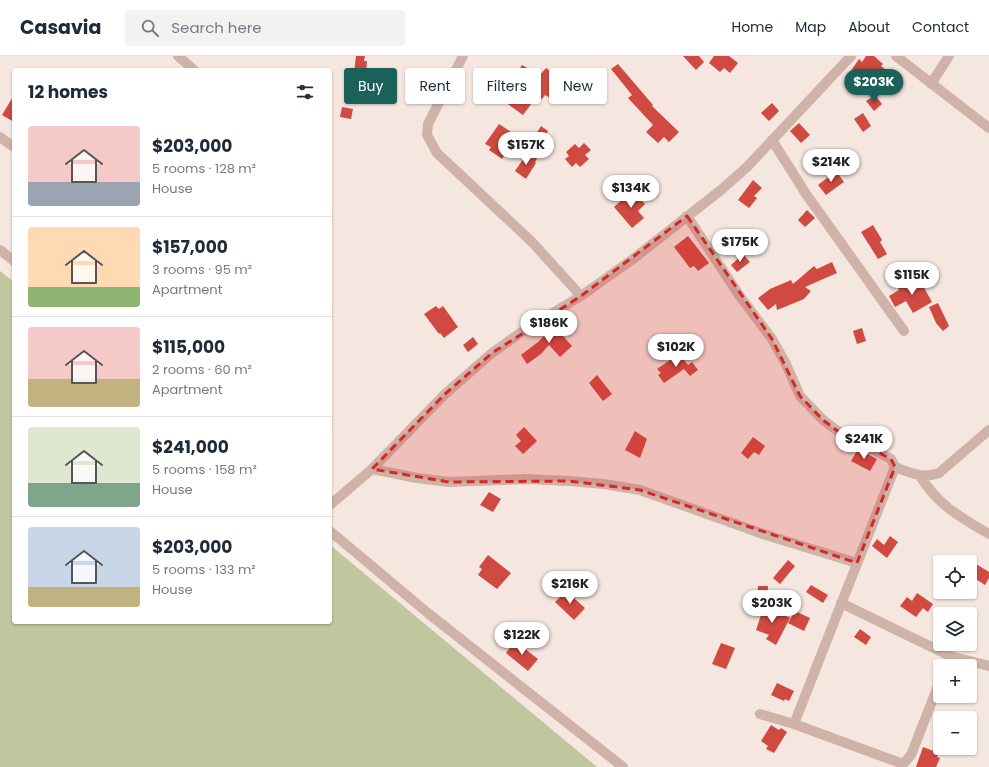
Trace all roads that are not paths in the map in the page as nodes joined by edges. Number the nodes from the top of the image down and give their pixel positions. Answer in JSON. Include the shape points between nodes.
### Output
{"nodes":[{"id":1,"x":178,"y":56,"type":"edge"},
{"id":2,"x":463,"y":56,"type":"edge"},
{"id":3,"x":851,"y":56,"type":"edge"},
{"id":4,"x":896,"y":56,"type":"edge"},
{"id":5,"x":949,"y":56,"type":"edge"},
{"id":6,"x":192,"y":68,"type":"edge"},
{"id":7,"x":931,"y":84,"type":"junction"},
{"id":8,"x":989,"y":128,"type":"edge"},
{"id":9,"x":0,"y":136,"type":"edge"},
{"id":10,"x":772,"y":140,"type":"junction"},
{"id":11,"x":12,"y":146,"type":"edge"},
{"id":12,"x":687,"y":216,"type":"junction"},
{"id":13,"x":0,"y":250,"type":"edge"},
{"id":14,"x":12,"y":259,"type":"edge"},
{"id":15,"x":581,"y":296,"type":"junction"},
{"id":16,"x":904,"y":331,"type":"dead end"},
{"id":17,"x":989,"y":430,"type":"edge"},
{"id":18,"x":895,"y":467,"type":"junction"},
{"id":19,"x":372,"y":469,"type":"junction"},
{"id":20,"x":920,"y":476,"type":"junction"},
{"id":21,"x":332,"y":502,"type":"edge"},
{"id":22,"x":332,"y":533,"type":"edge"},
{"id":23,"x":989,"y":534,"type":"edge"},
{"id":24,"x":857,"y":563,"type":"junction"},
{"id":25,"x":841,"y":603,"type":"junction"},
{"id":26,"x":950,"y":656,"type":"junction"},
{"id":27,"x":949,"y":659,"type":"edge"},
{"id":28,"x":989,"y":666,"type":"edge"},
{"id":29,"x":933,"y":699,"type":"edge"},
{"id":30,"x":760,"y":714,"type":"dead end"},
{"id":31,"x":794,"y":724,"type":"junction"},
{"id":32,"x":903,"y":765,"type":"edge"},
{"id":33,"x":623,"y":767,"type":"edge"}],
"edges":[{"from":1,"to":6,"type":"street"},
{"from":2,"to":15,"type":"street","via":[[428,124],[427,135],[437,153],[532,242]]},
{"from":3,"to":10,"type":"street"},
{"from":4,"to":7,"type":"street"},
{"from":5,"to":7,"type":"street"},
{"from":7,"to":8,"type":"street"},
{"from":9,"to":11,"type":"street"},
{"from":10,"to":12,"type":"street","via":[[747,167]]},
{"from":10,"to":16,"type":"street","via":[[806,194]]},
{"from":12,"to":15,"type":"street"},
{"from":12,"to":18,"type":"street","via":[[739,296],[772,339],[800,396],[823,420],[839,432],[891,459]]},
{"from":13,"to":14,"type":"street"},
{"from":15,"to":19,"type":"street","via":[[523,331],[476,367],[445,394]]},
{"from":17,"to":20,"type":"street","via":[[939,473]]},
{"from":18,"to":20,"type":"street"},
{"from":18,"to":24,"type":"street"},
{"from":19,"to":21,"type":"street"},
{"from":19,"to":24,"type":"street","via":[[449,482],[526,479],[604,484],[640,490],[763,534]]},
{"from":20,"to":23,"type":"street","via":[[938,501]]},
{"from":22,"to":33,"type":"street","via":[[429,614]]},
{"from":24,"to":25,"type":"street"},
{"from":25,"to":26,"type":"street"},
{"from":25,"to":31,"type":"street"},
{"from":26,"to":27,"type":"street"},
{"from":26,"to":28,"type":"street"},
{"from":29,"to":32,"type":"street","via":[[911,755]]},
{"from":30,"to":31,"type":"street"},
{"from":31,"to":32,"type":"street"}]}
